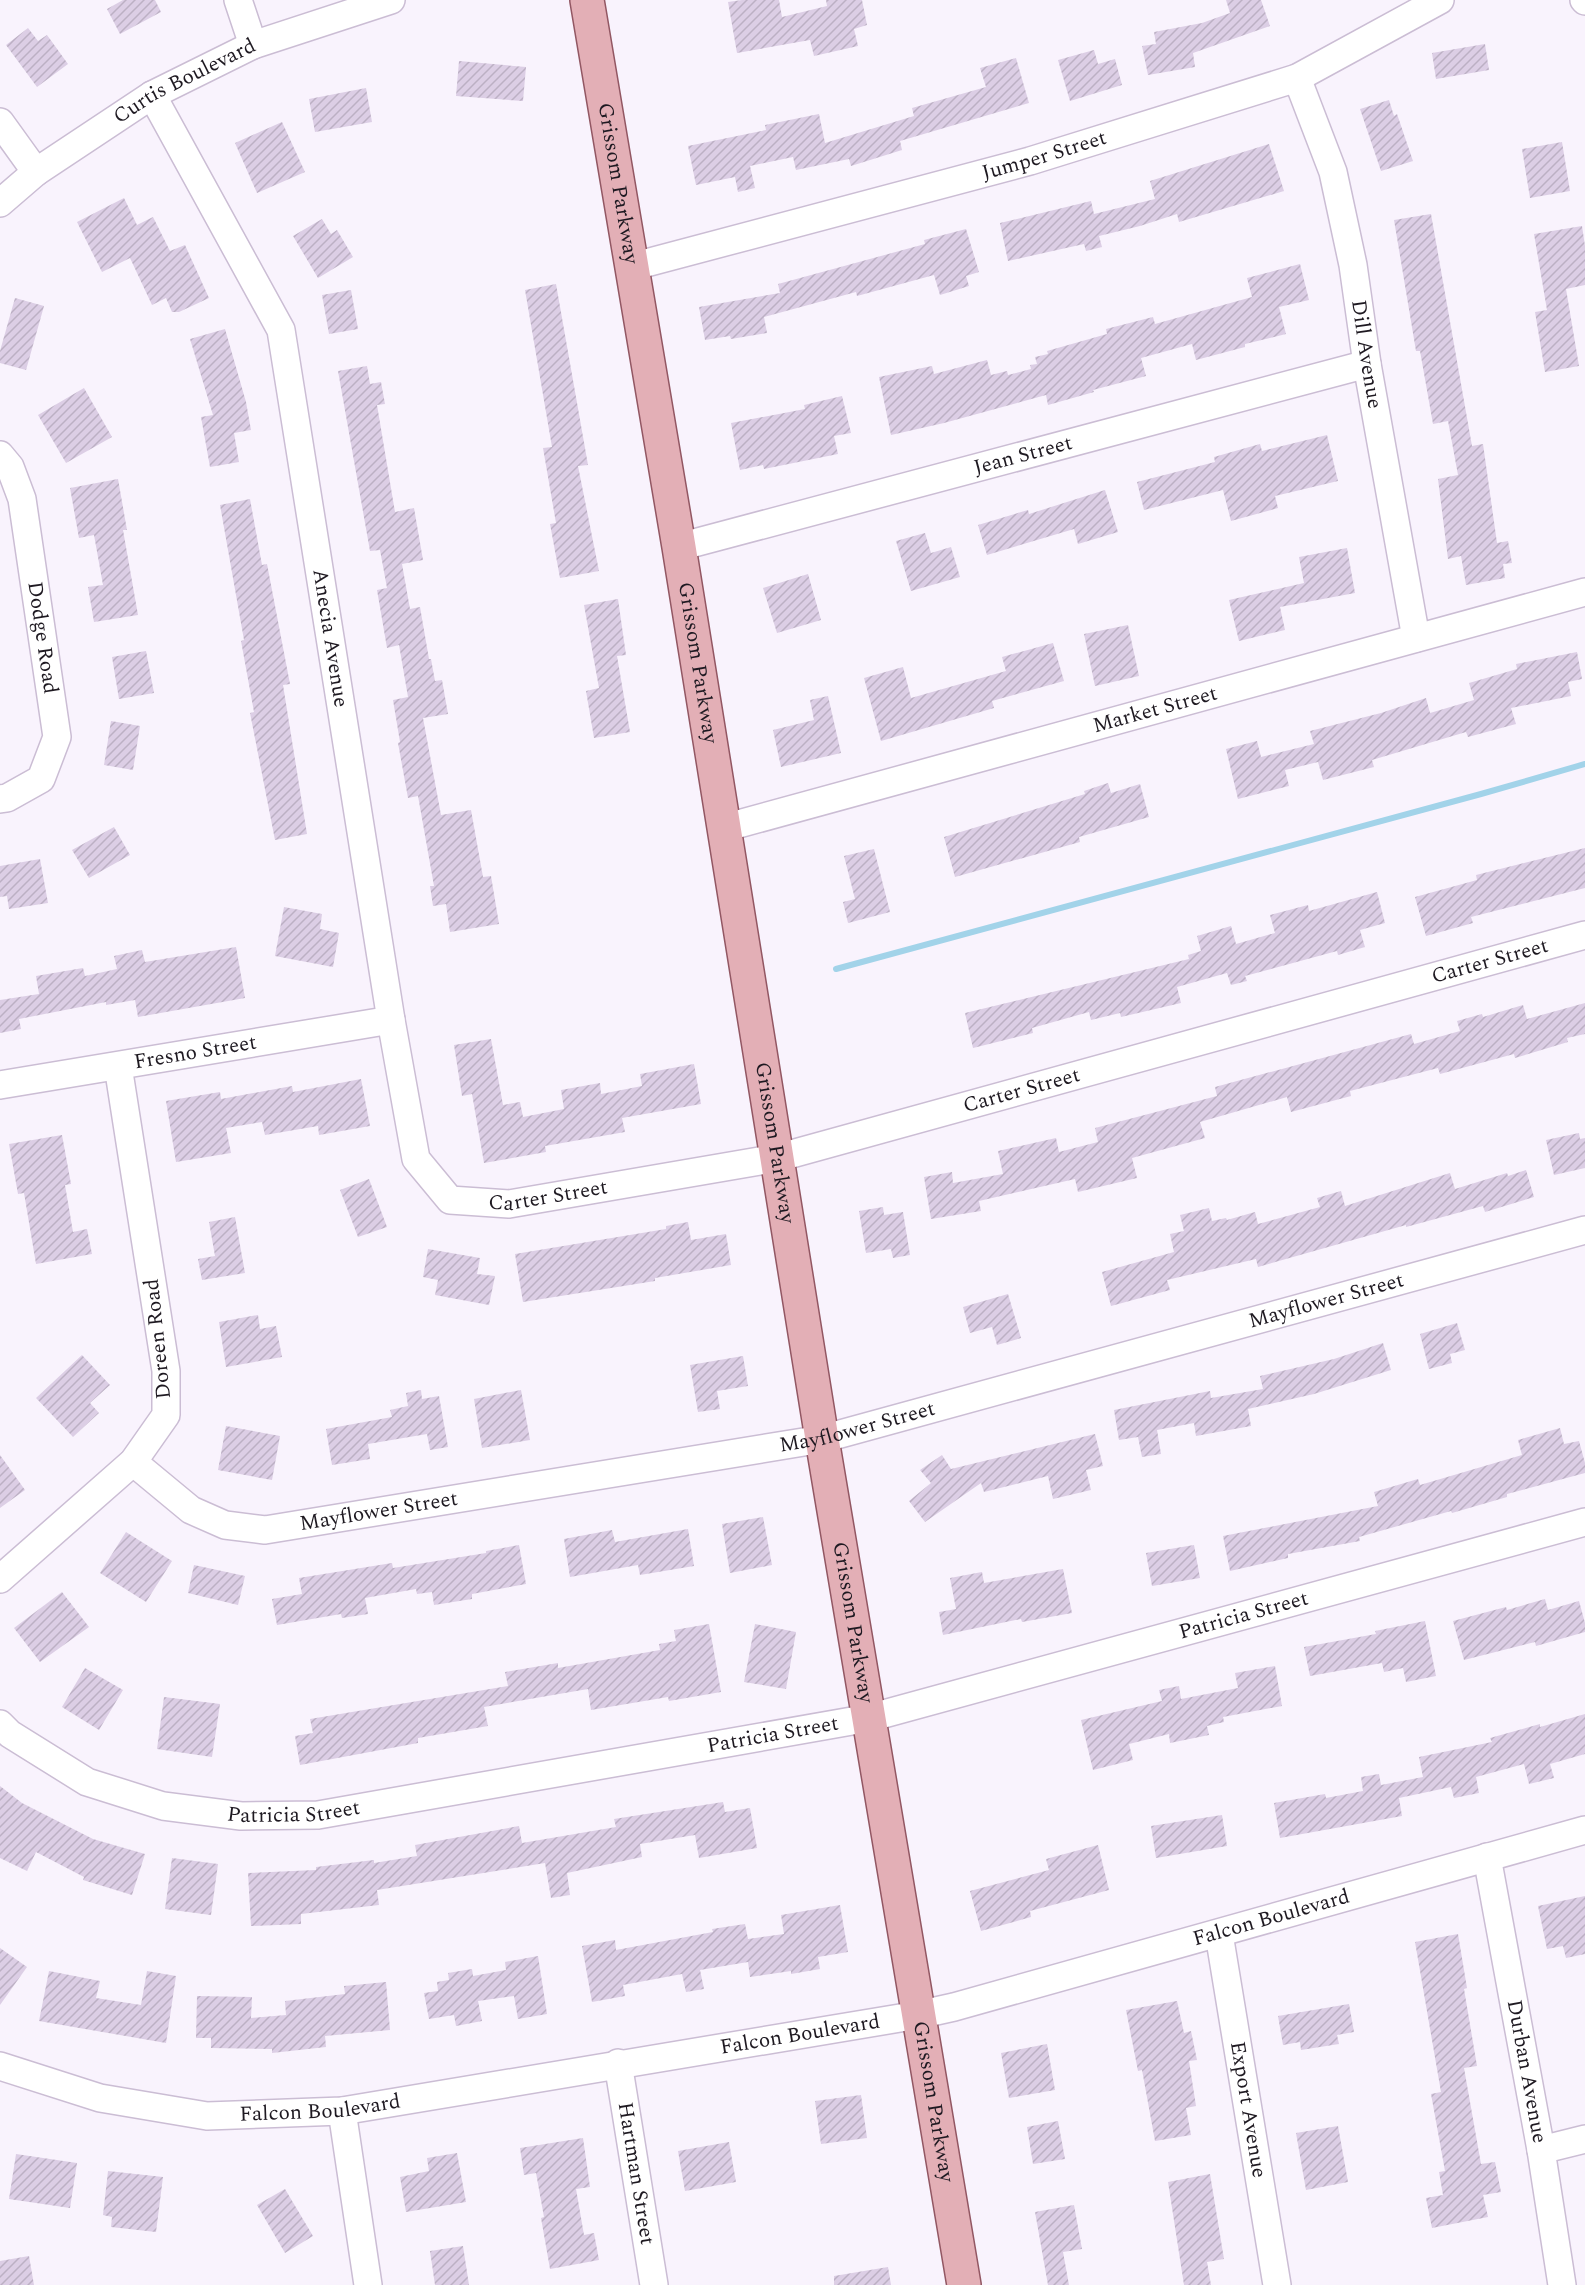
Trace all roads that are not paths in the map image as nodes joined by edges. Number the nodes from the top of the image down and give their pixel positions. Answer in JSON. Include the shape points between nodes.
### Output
{"nodes":[{"id":1,"x":238,"y":0,"type":"edge"},
{"id":2,"x":391,"y":0,"type":"edge"},
{"id":3,"x":587,"y":0,"type":"edge"},
{"id":4,"x":1440,"y":0,"type":"edge"},
{"id":5,"x":253,"y":45,"type":"junction"},
{"id":6,"x":1297,"y":78,"type":"junction"},
{"id":7,"x":152,"y":95,"type":"junction"},
{"id":8,"x":0,"y":122,"type":"edge"},
{"id":9,"x":36,"y":172,"type":"junction"},
{"id":10,"x":0,"y":203,"type":"edge"},
{"id":11,"x":631,"y":267,"type":"junction"},
{"id":12,"x":1367,"y":364,"type":"junction"},
{"id":13,"x":0,"y":455,"type":"edge"},
{"id":14,"x":679,"y":547,"type":"junction"},
{"id":15,"x":1585,"y":592,"type":"edge"},
{"id":16,"x":1416,"y":638,"type":"junction"},
{"id":17,"x":0,"y":799,"type":"edge"},
{"id":18,"x":724,"y":828,"type":"junction"},
{"id":19,"x":1585,"y":935,"type":"edge"},
{"id":20,"x":391,"y":1020,"type":"junction"},
{"id":21,"x":118,"y":1066,"type":"junction"},
{"id":22,"x":0,"y":1085,"type":"edge"},
{"id":23,"x":777,"y":1158,"type":"junction"},
{"id":24,"x":450,"y":1200,"type":"joint"},
{"id":25,"x":1585,"y":1230,"type":"edge"},
{"id":26,"x":822,"y":1439,"type":"junction"},
{"id":27,"x":133,"y":1462,"type":"junction"},
{"id":28,"x":1585,"y":1522,"type":"edge"},
{"id":29,"x":0,"y":1579,"type":"edge"},
{"id":30,"x":869,"y":1718,"type":"junction"},
{"id":31,"x":0,"y":1724,"type":"edge"},
{"id":32,"x":1585,"y":1830,"type":"edge"},
{"id":33,"x":1487,"y":1857,"type":"junction"},
{"id":34,"x":1218,"y":1934,"type":"junction"},
{"id":35,"x":918,"y":2015,"type":"junction"},
{"id":36,"x":618,"y":2063,"type":"junction"},
{"id":37,"x":0,"y":2067,"type":"edge"},
{"id":38,"x":342,"y":2111,"type":"junction"},
{"id":39,"x":1585,"y":2139,"type":"edge"},
{"id":40,"x":1541,"y":2151,"type":"junction"},
{"id":41,"x":368,"y":2285,"type":"edge"},
{"id":42,"x":654,"y":2285,"type":"edge"},
{"id":43,"x":964,"y":2285,"type":"edge"},
{"id":44,"x":1277,"y":2285,"type":"edge"},
{"id":45,"x":1563,"y":2285,"type":"edge"}],
"edges":[{"from":1,"to":5,"type":"street"},
{"from":2,"to":5,"type":"street","name":"Curtis Boulevard"},
{"from":3,"to":11,"type":"main road","name":"Grissom Parkway"},
{"from":4,"to":6,"type":"street","name":"Jumper Street"},
{"from":5,"to":7,"type":"street","name":"Curtis Boulevard"},
{"from":6,"to":11,"type":"street","name":"Jumper Street","via":[[1030,161]]},
{"from":6,"to":12,"type":"street","name":"Dill Avenue","via":[[1333,172],[1353,265]]},
{"from":7,"to":9,"type":"street","name":"Curtis Boulevard"},
{"from":7,"to":20,"type":"street","name":"Anecia Avenue","via":[[281,330]]},
{"from":8,"to":9,"type":"street"},
{"from":9,"to":10,"type":"street","name":"Curtis Boulevard"},
{"from":11,"to":14,"type":"main road","name":"Grissom Parkway"},
{"from":12,"to":14,"type":"street","name":"Jean Street"},
{"from":12,"to":16,"type":"street","name":"Dill Avenue"},
{"from":13,"to":17,"type":"street","name":"Dodge Road","via":[[10,467],[22,499],[57,737],[41,779]]},
{"from":14,"to":18,"type":"main road","name":"Grissom Parkway"},
{"from":15,"to":16,"type":"street","name":"Market Street"},
{"from":16,"to":18,"type":"street","name":"Market Street"},
{"from":18,"to":23,"type":"main road","name":"Grissom Parkway"},
{"from":19,"to":23,"type":"street","name":"Carter Street"},
{"from":20,"to":21,"type":"street","name":"Fresno Street"},
{"from":20,"to":24,"type":"street","name":"Anecia Avenue","via":[[416,1159]]},
{"from":21,"to":22,"type":"street","name":"Fresno Street"},
{"from":21,"to":27,"type":"street","name":"Doreen Road","via":[[166,1371],[166,1415]]},
{"from":23,"to":24,"type":"street","name":"Carter Street","via":[[509,1204]]},
{"from":23,"to":26,"type":"main road","name":"Grissom Parkway"},
{"from":25,"to":26,"type":"street","name":"Mayflower Street"},
{"from":26,"to":27,"type":"street","name":"Mayflower Street","via":[[265,1530],[225,1526],[191,1510]]},
{"from":26,"to":30,"type":"main road","name":"Grissom Parkway"},
{"from":27,"to":29,"type":"street","name":"Doreen Road"},
{"from":28,"to":30,"type":"street","name":"Patricia Street"},
{"from":30,"to":31,"type":"street","name":"Patricia Street","via":[[318,1815],[241,1816],[163,1806],[87,1782]]},
{"from":30,"to":35,"type":"main road","name":"Grissom Parkway"},
{"from":32,"to":33,"type":"street","name":"Falcon Boulevard"},
{"from":33,"to":34,"type":"street","name":"Falcon Boulevard"},
{"from":33,"to":40,"type":"street","name":"Durban Avenue"},
{"from":34,"to":35,"type":"street","name":"Falcon Boulevard"},
{"from":34,"to":44,"type":"street","name":"Export Avenue"},
{"from":35,"to":36,"type":"street","name":"Falcon Boulevard"},
{"from":35,"to":43,"type":"main road","name":"Grissom Parkway"},
{"from":36,"to":38,"type":"street","name":"Falcon Boulevard"},
{"from":36,"to":42,"type":"street","name":"Hartman Street"},
{"from":37,"to":38,"type":"street","name":"Falcon Boulevard","via":[[100,2098],[207,2116]]},
{"from":38,"to":41,"type":"street"},
{"from":39,"to":40,"type":"street"},
{"from":40,"to":45,"type":"street","name":"Durban Avenue"}]}
